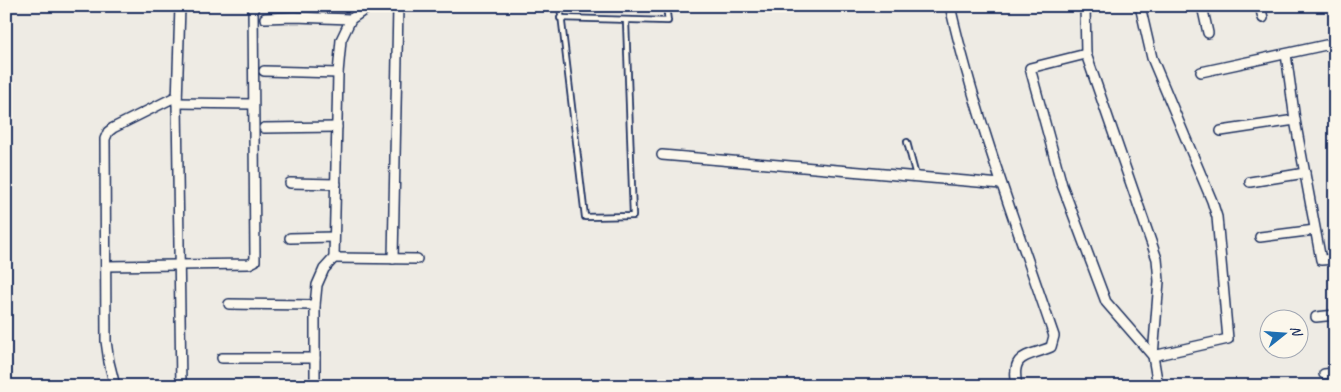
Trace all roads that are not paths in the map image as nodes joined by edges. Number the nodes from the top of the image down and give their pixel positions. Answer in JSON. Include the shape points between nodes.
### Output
{"nodes":[{"id":1,"x":180,"y":6,"type":"edge"},
{"id":2,"x":253,"y":6,"type":"edge"},
{"id":3,"x":294,"y":6,"type":"edge"},
{"id":4,"x":356,"y":6,"type":"edge"},
{"id":5,"x":370,"y":6,"type":"edge"},
{"id":6,"x":398,"y":6,"type":"edge"},
{"id":7,"x":560,"y":6,"type":"edge"},
{"id":8,"x":666,"y":6,"type":"edge"},
{"id":9,"x":950,"y":6,"type":"edge"},
{"id":10,"x":1085,"y":6,"type":"edge"},
{"id":11,"x":1140,"y":6,"type":"edge"},
{"id":12,"x":1202,"y":6,"type":"edge"},
{"id":13,"x":1260,"y":6,"type":"edge"},
{"id":14,"x":294,"y":17,"type":"junction"},
{"id":15,"x":265,"y":18,"type":"dead end"},
{"id":16,"x":353,"y":18,"type":"junction"},
{"id":17,"x":560,"y":18,"type":"junction"},
{"id":18,"x":1262,"y":18,"type":"dead end"},
{"id":19,"x":626,"y":21,"type":"junction"},
{"id":20,"x":1208,"y":33,"type":"dead end"},
{"id":21,"x":1335,"y":43,"type":"edge"},
{"id":22,"x":1086,"y":54,"type":"junction"},
{"id":23,"x":1286,"y":54,"type":"junction"},
{"id":24,"x":264,"y":71,"type":"dead end"},
{"id":25,"x":1201,"y":72,"type":"dead end"},
{"id":26,"x":338,"y":73,"type":"junction"},
{"id":27,"x":177,"y":99,"type":"junction"},
{"id":28,"x":253,"y":104,"type":"junction"},
{"id":29,"x":1295,"y":120,"type":"junction"},
{"id":30,"x":338,"y":127,"type":"junction"},
{"id":31,"x":264,"y":128,"type":"dead end"},
{"id":32,"x":1221,"y":131,"type":"dead end"},
{"id":33,"x":907,"y":142,"type":"dead end"},
{"id":34,"x":662,"y":154,"type":"dead end"},
{"id":35,"x":1305,"y":173,"type":"junction"},
{"id":36,"x":916,"y":176,"type":"junction"},
{"id":37,"x":1250,"y":182,"type":"dead end"},
{"id":38,"x":290,"y":183,"type":"dead end"},
{"id":39,"x":336,"y":184,"type":"junction"},
{"id":40,"x":1001,"y":184,"type":"junction"},
{"id":41,"x":1315,"y":230,"type":"junction"},
{"id":42,"x":334,"y":237,"type":"junction"},
{"id":43,"x":290,"y":238,"type":"dead end"},
{"id":44,"x":1260,"y":238,"type":"dead end"},
{"id":45,"x":334,"y":258,"type":"junction"},
{"id":46,"x":393,"y":259,"type":"junction"},
{"id":47,"x":417,"y":259,"type":"dead end"},
{"id":48,"x":1335,"y":259,"type":"edge"},
{"id":49,"x":179,"y":264,"type":"junction"},
{"id":50,"x":106,"y":266,"type":"junction"},
{"id":51,"x":229,"y":304,"type":"dead end"},
{"id":52,"x":315,"y":305,"type":"junction"},
{"id":53,"x":1335,"y":315,"type":"edge"},
{"id":54,"x":1316,"y":317,"type":"dead end"},
{"id":55,"x":1153,"y":356,"type":"junction"},
{"id":56,"x":222,"y":358,"type":"dead end"},
{"id":57,"x":315,"y":358,"type":"junction"},
{"id":58,"x":1335,"y":373,"type":"edge"},
{"id":59,"x":1324,"y":374,"type":"dead end"},
{"id":60,"x":115,"y":386,"type":"edge"},
{"id":61,"x":181,"y":386,"type":"edge"},
{"id":62,"x":314,"y":386,"type":"edge"},
{"id":63,"x":1016,"y":386,"type":"edge"},
{"id":64,"x":1158,"y":386,"type":"edge"}],
"edges":[{"from":1,"to":27,"type":"street"},
{"from":2,"to":28,"type":"street"},
{"from":3,"to":14,"type":"street"},
{"from":4,"to":16,"type":"street"},
{"from":5,"to":16,"type":"street"},
{"from":6,"to":46,"type":"street"},
{"from":7,"to":17,"type":"lane"},
{"from":8,"to":19,"type":"lane","via":[[668,21]]},
{"from":9,"to":40,"type":"street","via":[[963,62]]},
{"from":10,"to":22,"type":"street"},
{"from":11,"to":55,"type":"street","via":[[1152,58],[1217,217],[1228,339]]},
{"from":12,"to":20,"type":"street"},
{"from":13,"to":18,"type":"street"},
{"from":14,"to":15,"type":"street"},
{"from":14,"to":16,"type":"street"},
{"from":16,"to":26,"type":"street","via":[[341,40]]},
{"from":17,"to":19,"type":"lane"},
{"from":17,"to":19,"type":"lane","via":[[585,217],[632,216]]},
{"from":21,"to":23,"type":"street"},
{"from":22,"to":55,"type":"street","via":[[1158,259]]},
{"from":22,"to":55,"type":"street","via":[[1030,68],[1062,185],[1106,302]]},
{"from":23,"to":25,"type":"street"},
{"from":23,"to":29,"type":"street"},
{"from":24,"to":26,"type":"street"},
{"from":26,"to":30,"type":"street"},
{"from":27,"to":28,"type":"street"},
{"from":27,"to":49,"type":"street"},
{"from":27,"to":50,"type":"street","via":[[113,128],[106,136]]},
{"from":28,"to":49,"type":"street","via":[[255,261],[249,264]]},
{"from":29,"to":32,"type":"street"},
{"from":29,"to":35,"type":"street"},
{"from":30,"to":31,"type":"street"},
{"from":30,"to":39,"type":"street"},
{"from":33,"to":36,"type":"lane"},
{"from":34,"to":36,"type":"street"},
{"from":35,"to":37,"type":"street"},
{"from":35,"to":41,"type":"street"},
{"from":36,"to":40,"type":"street"},
{"from":38,"to":39,"type":"street"},
{"from":39,"to":42,"type":"street"},
{"from":40,"to":63,"type":"street","via":[[1054,336],[1051,347],[1027,354],[1019,360]]},
{"from":41,"to":44,"type":"street"},
{"from":41,"to":48,"type":"street","via":[[1321,260]]},
{"from":42,"to":43,"type":"street"},
{"from":42,"to":45,"type":"street"},
{"from":45,"to":46,"type":"street"},
{"from":45,"to":52,"type":"street","via":[[320,276]]},
{"from":46,"to":47,"type":"street"},
{"from":49,"to":50,"type":"street"},
{"from":49,"to":61,"type":"street"},
{"from":50,"to":60,"type":"street","via":[[106,342]]},
{"from":51,"to":52,"type":"street"},
{"from":52,"to":57,"type":"street"},
{"from":53,"to":54,"type":"street"},
{"from":55,"to":64,"type":"street"},
{"from":56,"to":57,"type":"street"},
{"from":57,"to":62,"type":"street"},
{"from":58,"to":59,"type":"street"}]}
